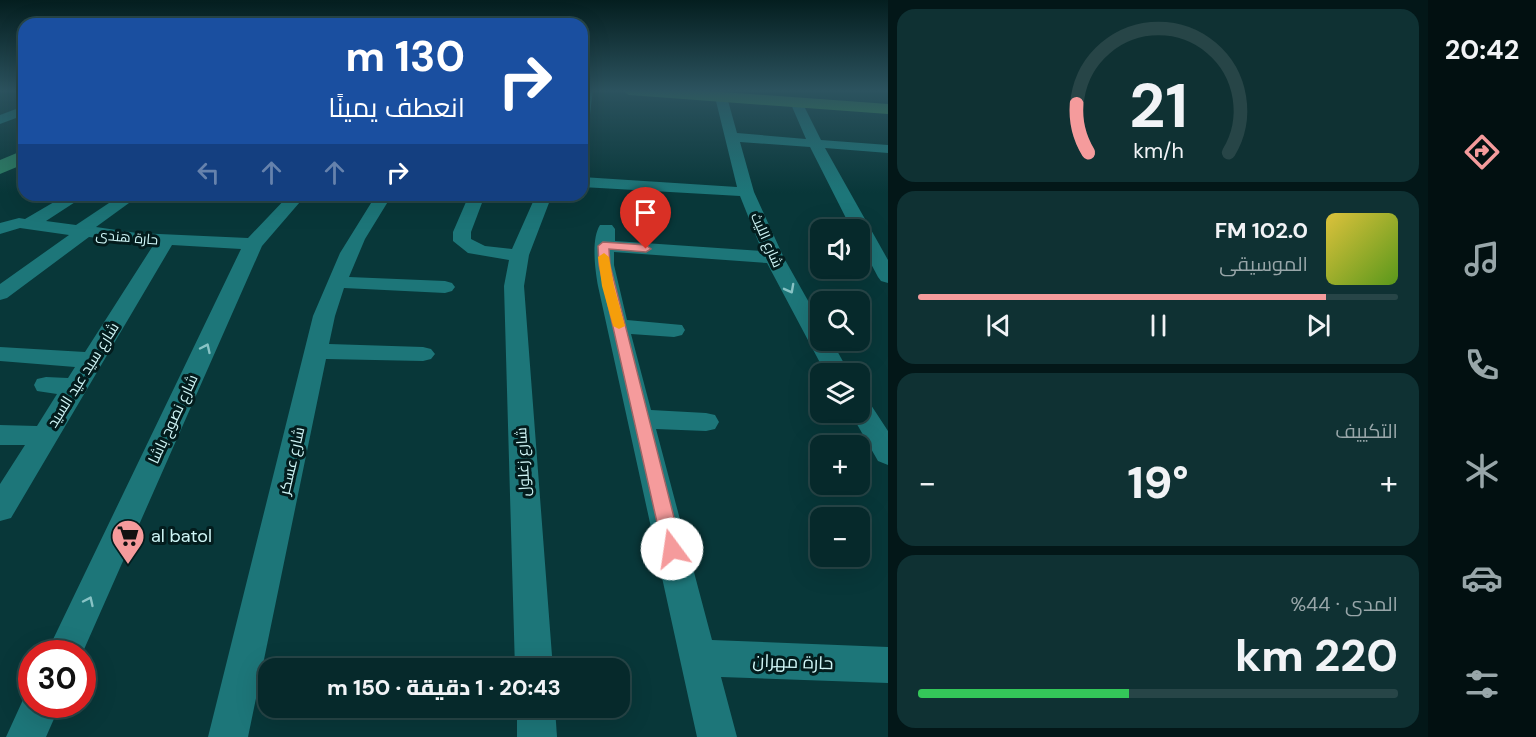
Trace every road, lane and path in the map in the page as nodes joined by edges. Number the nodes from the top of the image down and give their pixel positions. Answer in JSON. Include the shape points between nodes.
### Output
{"nodes":[{"id":1,"x":728,"y":124,"type":"edge"},
{"id":2,"x":806,"y":124,"type":"edge"},
{"id":3,"x":731,"y":137,"type":"junction"},
{"id":4,"x":815,"y":143,"type":"junction"},
{"id":5,"x":888,"y":149,"type":"edge"},
{"id":6,"x":18,"y":159,"type":"edge"},
{"id":7,"x":0,"y":168,"type":"edge"},
{"id":8,"x":588,"y":182,"type":"edge"},
{"id":9,"x":746,"y":192,"type":"junction"},
{"id":10,"x":68,"y":201,"type":"edge"},
{"id":11,"x":124,"y":201,"type":"edge"},
{"id":12,"x":293,"y":201,"type":"edge"},
{"id":13,"x":380,"y":201,"type":"edge"},
{"id":14,"x":475,"y":201,"type":"edge"},
{"id":15,"x":542,"y":201,"type":"edge"},
{"id":16,"x":27,"y":225,"type":"junction"},
{"id":17,"x":1,"y":228,"type":"edge"},
{"id":18,"x":80,"y":232,"type":"junction"},
{"id":19,"x":165,"y":241,"type":"junction"},
{"id":20,"x":254,"y":244,"type":"junction"},
{"id":21,"x":519,"y":255,"type":"junction"},
{"id":22,"x":774,"y":258,"type":"junction"},
{"id":23,"x":888,"y":277,"type":"edge"},
{"id":24,"x":336,"y":282,"type":"junction"},
{"id":25,"x":445,"y":287,"type":"dead end"},
{"id":26,"x":0,"y":294,"type":"edge"},
{"id":27,"x":619,"y":326,"type":"junction"},
{"id":28,"x":674,"y":330,"type":"dead end"},
{"id":29,"x":317,"y":351,"type":"junction"},
{"id":30,"x":0,"y":354,"type":"edge"},
{"id":31,"x":423,"y":354,"type":"dead end"},
{"id":32,"x":92,"y":360,"type":"junction"},
{"id":33,"x":832,"y":363,"type":"edge"},
{"id":34,"x":46,"y":385,"type":"dead end"},
{"id":35,"x":75,"y":387,"type":"junction"},
{"id":36,"x":641,"y":419,"type":"junction"},
{"id":37,"x":706,"y":422,"type":"dead end"},
{"id":38,"x":869,"y":423,"type":"edge"},
{"id":39,"x":0,"y":435,"type":"edge"},
{"id":40,"x":45,"y":436,"type":"junction"},
{"id":41,"x":888,"y":454,"type":"edge"},
{"id":42,"x":11,"y":473,"type":"edge"},
{"id":43,"x":0,"y":509,"type":"edge"},
{"id":44,"x":70,"y":640,"type":"edge"},
{"id":45,"x":533,"y":658,"type":"edge"},
{"id":46,"x":699,"y":658,"type":"junction"},
{"id":47,"x":888,"y":665,"type":"edge"},
{"id":48,"x":35,"y":718,"type":"edge"},
{"id":49,"x":536,"y":718,"type":"edge"},
{"id":50,"x":26,"y":737,"type":"edge"},
{"id":51,"x":228,"y":737,"type":"edge"},
{"id":52,"x":537,"y":737,"type":"edge"},
{"id":53,"x":717,"y":737,"type":"edge"}],
"edges":[{"from":1,"to":3,"type":"street","name":"شارع الليث"},
{"from":2,"to":4,"type":"street"},
{"from":3,"to":4,"type":"street"},
{"from":3,"to":9,"type":"street","name":"شارع الليث"},
{"from":4,"to":5,"type":"street"},
{"from":4,"to":23,"type":"street"},
{"from":6,"to":7,"type":"street"},
{"from":8,"to":9,"type":"street"},
{"from":9,"to":22,"type":"street","name":"شارع الليث"},
{"from":10,"to":16,"type":"street"},
{"from":11,"to":18,"type":"street"},
{"from":12,"to":20,"type":"street","name":"شارع نصوح باشا"},
{"from":13,"to":24,"type":"street","name":"شارع عسكر","via":[[347,253]]},
{"from":14,"to":21,"type":"street","via":[[461,236],[467,246]]},
{"from":15,"to":21,"type":"street","name":"شارع زغلول"},
{"from":16,"to":17,"type":"street","name":"حارة هندى","via":[[14,223]]},
{"from":16,"to":18,"type":"street","name":"حارة هندى"},
{"from":18,"to":19,"type":"street","name":"حارة هندى"},
{"from":18,"to":26,"type":"street"},
{"from":19,"to":20,"type":"street","name":"حارة هندى"},
{"from":19,"to":32,"type":"street","name":"شارع سيد عيد السيد","via":[[119,302]]},
{"from":44,"to":20,"type":"street","name":"شارع نصوح باشا","one_way":true},
{"from":21,"to":45,"type":"street","name":"شارع زغلول","via":[[514,298]]},
{"from":22,"to":27,"type":"street","via":[[604,237],[608,286]]},
{"from":22,"to":33,"type":"street","name":"شارع الليث","one_way":true},
{"from":24,"to":25,"type":"street"},
{"from":24,"to":29,"type":"street","name":"شارع عسكر"},
{"from":27,"to":28,"type":"street"},
{"from":27,"to":36,"type":"street"},
{"from":29,"to":31,"type":"street"},
{"from":29,"to":51,"type":"street","name":"شارع عسكر"},
{"from":30,"to":32,"type":"street"},
{"from":32,"to":35,"type":"street","name":"شارع سيد عيد السيد"},
{"from":34,"to":35,"type":"street"},
{"from":35,"to":40,"type":"street","name":"شارع سيد عيد السيد"},
{"from":36,"to":37,"type":"street"},
{"from":36,"to":46,"type":"street"},
{"from":38,"to":41,"type":"street"},
{"from":39,"to":40,"type":"street"},
{"from":40,"to":42,"type":"street","name":"شارع سيد عيد السيد"},
{"from":42,"to":43,"type":"street","name":"شارع سيد عيد السيد"},
{"from":46,"to":47,"type":"street","name":"حارة مهران"},
{"from":46,"to":53,"type":"street"},
{"from":48,"to":50,"type":"street"},
{"from":49,"to":52,"type":"street"}]}
